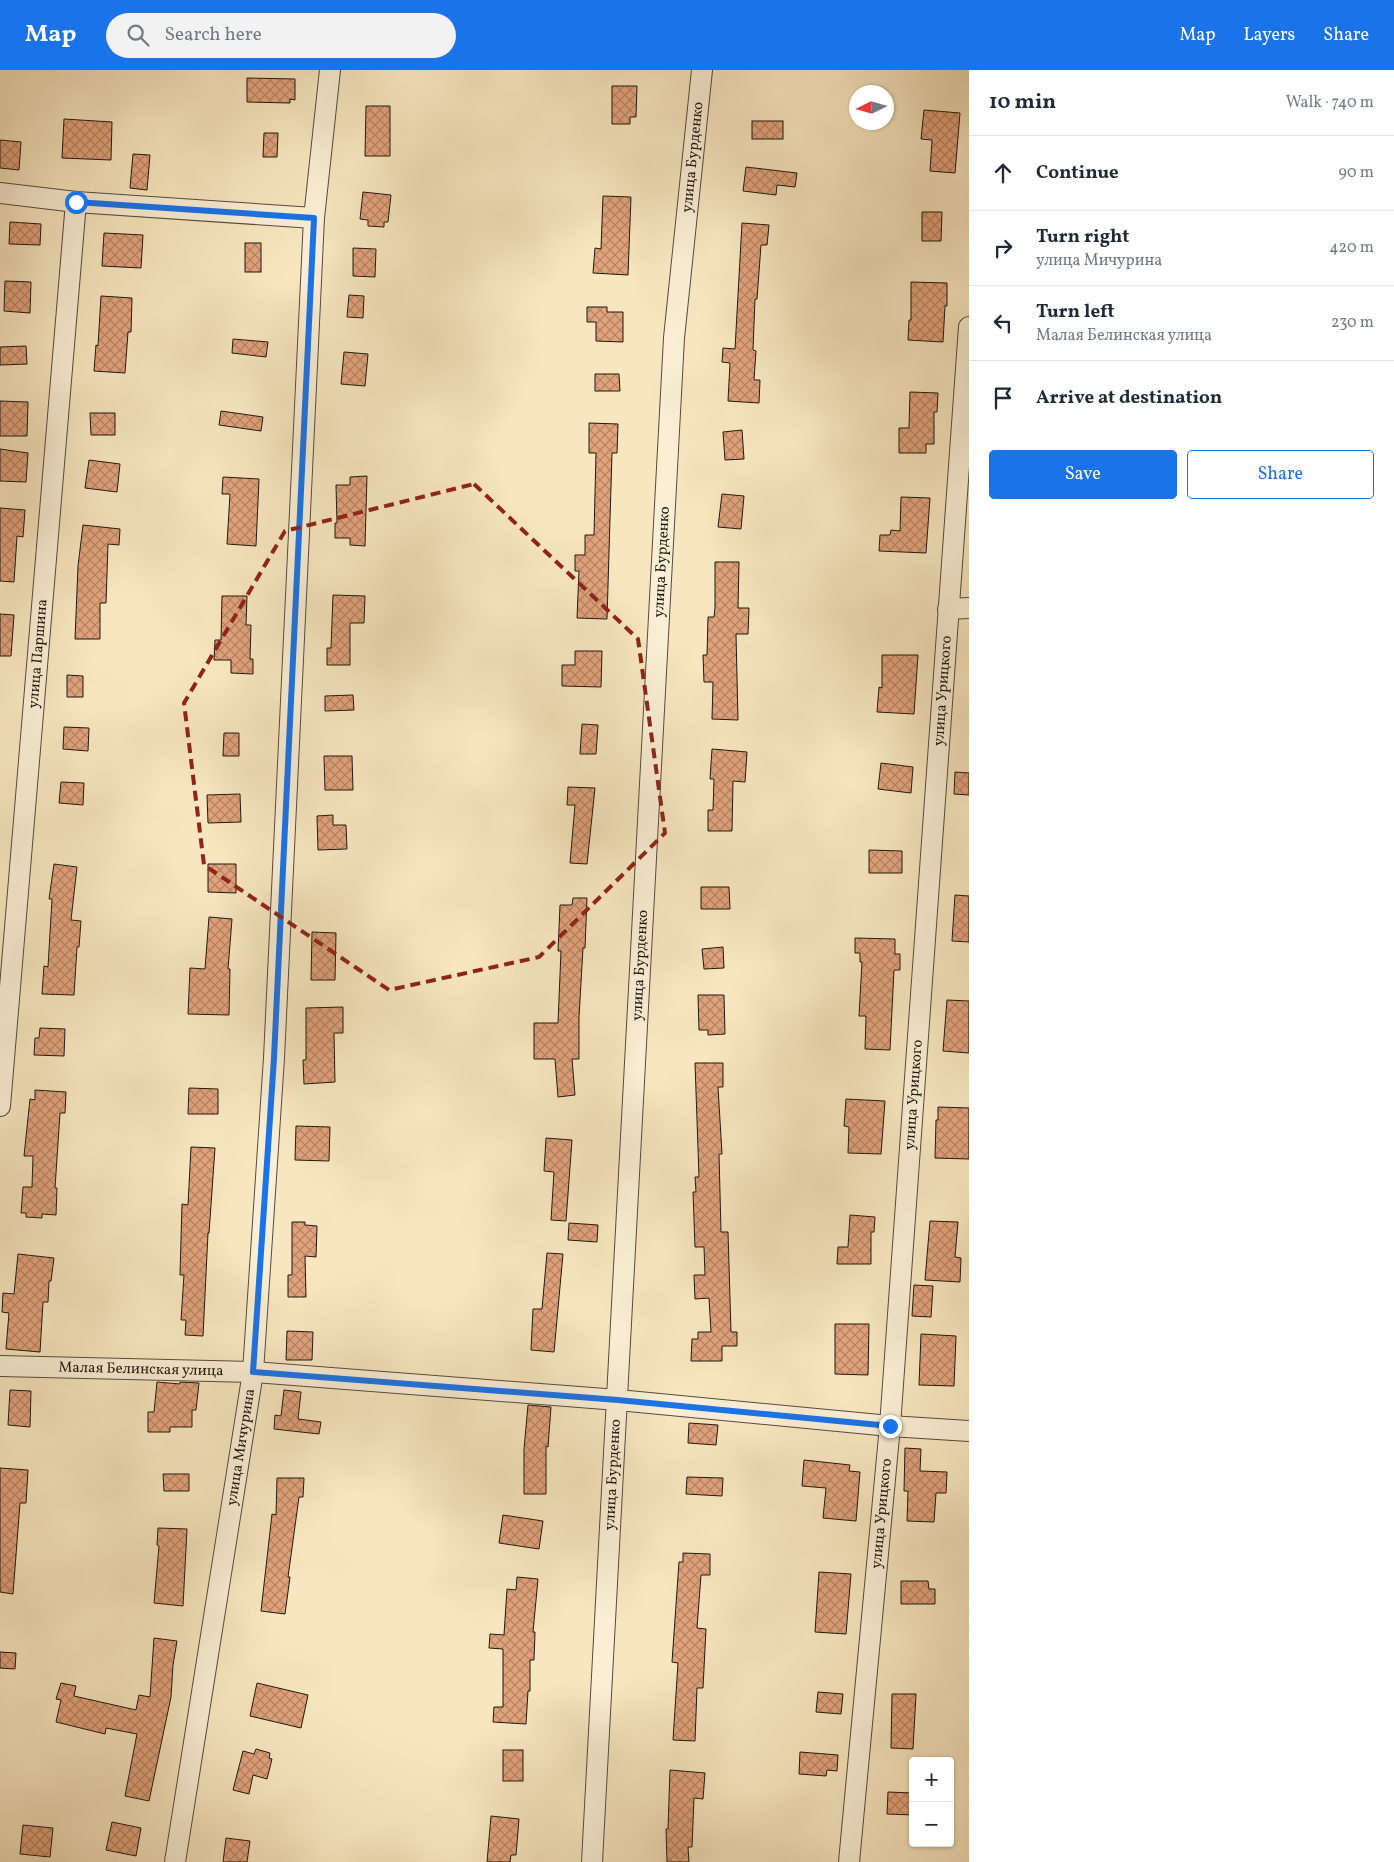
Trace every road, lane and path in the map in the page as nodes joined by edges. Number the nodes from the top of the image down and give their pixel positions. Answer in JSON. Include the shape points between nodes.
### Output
{"nodes":[{"id":1,"x":330,"y":70,"type":"edge"},
{"id":2,"x":702,"y":70,"type":"edge"},
{"id":3,"x":0,"y":193,"type":"edge"},
{"id":4,"x":76,"y":202,"type":"junction"},
{"id":5,"x":314,"y":218,"type":"junction"},
{"id":6,"x":969,"y":327,"type":"edge"},
{"id":7,"x":969,"y":608,"type":"edge"},
{"id":8,"x":948,"y":609,"type":"junction"},
{"id":9,"x":0,"y":1106,"type":"edge"},
{"id":10,"x":0,"y":1366,"type":"edge"},
{"id":11,"x":253,"y":1372,"type":"junction"},
{"id":12,"x":618,"y":1400,"type":"junction"},
{"id":13,"x":890,"y":1426,"type":"junction"},
{"id":14,"x":969,"y":1431,"type":"edge"},
{"id":15,"x":175,"y":1862,"type":"edge"},
{"id":16,"x":592,"y":1862,"type":"edge"},
{"id":17,"x":850,"y":1862,"type":"edge"}],
"edges":[{"from":1,"to":5,"type":"street","name":"улица Мичурина"},
{"from":2,"to":12,"type":"street","name":"улица Бурденко","via":[[674,338]]},
{"from":3,"to":4,"type":"street"},
{"from":4,"to":5,"type":"street"},
{"from":4,"to":9,"type":"street","name":"улица Паршина"},
{"from":5,"to":11,"type":"street","name":"улица Мичурина","via":[[274,1058]]},
{"from":6,"to":8,"type":"street","name":"улица Урицкого"},
{"from":7,"to":8,"type":"street"},
{"from":8,"to":13,"type":"street","name":"улица Урицкого"},
{"from":10,"to":11,"type":"street","name":"Малая Белинская улица"},
{"from":11,"to":12,"type":"street","name":"Малая Белинская улица"},
{"from":11,"to":15,"type":"street","name":"улица Мичурина"},
{"from":12,"to":13,"type":"street","name":"Малая Белинская улица"},
{"from":12,"to":16,"type":"street","name":"улица Бурденко"},
{"from":13,"to":14,"type":"street","name":"Малая Белинская улица"},
{"from":13,"to":17,"type":"street","name":"улица Урицкого"}]}
